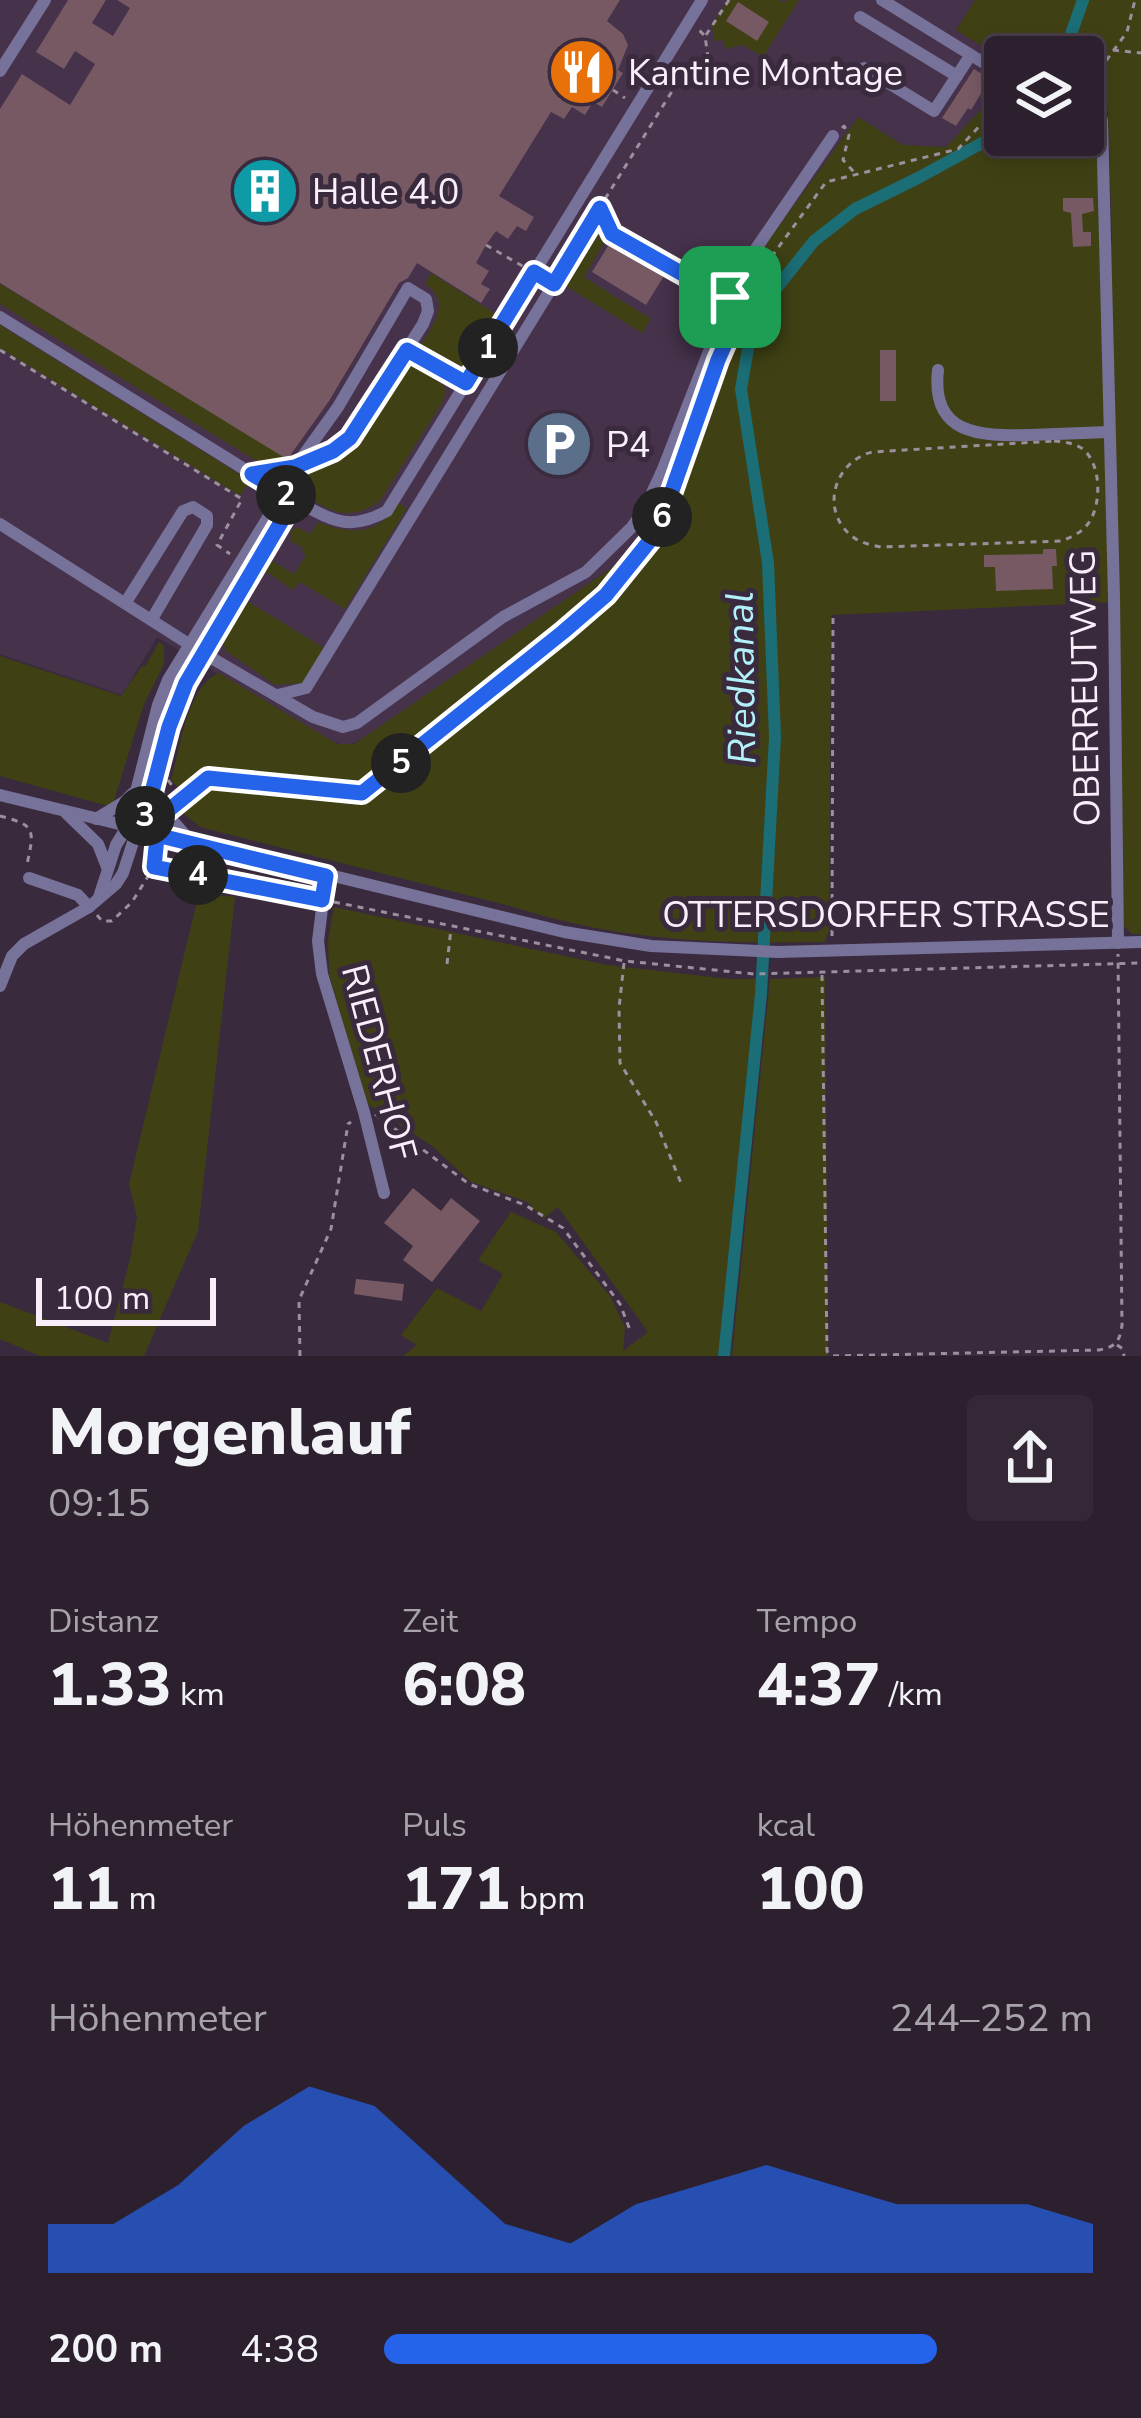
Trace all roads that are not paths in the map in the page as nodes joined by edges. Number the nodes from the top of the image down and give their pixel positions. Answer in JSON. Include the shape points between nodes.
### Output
{"nodes":[{"id":1,"x":46,"y":0,"type":"edge"},
{"id":2,"x":702,"y":0,"type":"edge"},
{"id":3,"x":882,"y":0,"type":"edge"},
{"id":4,"x":860,"y":16,"type":"dead end"},
{"id":5,"x":970,"y":56,"type":"junction"},
{"id":6,"x":984,"y":64,"type":"edge"},
{"id":7,"x":864,"y":68,"type":"dead end"},
{"id":8,"x":0,"y":71,"type":"edge"},
{"id":9,"x":957,"y":76,"type":"junction"},
{"id":10,"x":833,"y":136,"type":"road end"},
{"id":11,"x":1103,"y":156,"type":"edge"},
{"id":12,"x":600,"y":208,"type":"road end"},
{"id":13,"x":0,"y":317,"type":"edge"},
{"id":14,"x":407,"y":350,"type":"junction"},
{"id":15,"x":938,"y":370,"type":"dead end"},
{"id":16,"x":466,"y":383,"type":"junction"},
{"id":17,"x":1108,"y":432,"type":"junction"},
{"id":18,"x":295,"y":467,"type":"junction"},
{"id":19,"x":252,"y":474,"type":"junction"},
{"id":20,"x":289,"y":496,"type":"junction"},
{"id":21,"x":0,"y":524,"type":"edge"},
{"id":22,"x":250,"y":556,"type":"junction"},
{"id":23,"x":126,"y":602,"type":"junction"},
{"id":24,"x":152,"y":620,"type":"junction"},
{"id":25,"x":189,"y":644,"type":"junction"},
{"id":26,"x":203,"y":653,"type":"junction"},
{"id":27,"x":278,"y":695,"type":"junction"},
{"id":28,"x":161,"y":778,"type":"junction"},
{"id":29,"x":137,"y":789,"type":"junction"},
{"id":30,"x":0,"y":795,"type":"edge"},
{"id":31,"x":65,"y":812,"type":"junction"},
{"id":32,"x":94,"y":819,"type":"junction"},
{"id":33,"x":132,"y":828,"type":"junction"},
{"id":34,"x":193,"y":844,"type":"junction"},
{"id":35,"x":108,"y":869,"type":"junction"},
{"id":36,"x":326,"y":876,"type":"junction"},
{"id":37,"x":29,"y":878,"type":"road end"},
{"id":38,"x":93,"y":903,"type":"junction"},
{"id":39,"x":1141,"y":942,"type":"edge"},
{"id":40,"x":1118,"y":943,"type":"junction"},
{"id":41,"x":0,"y":986,"type":"edge"},
{"id":42,"x":384,"y":1193,"type":"dead end"}],
"edges":[{"from":1,"to":8,"type":"street"},
{"from":2,"to":16,"type":"street"},
{"from":3,"to":5,"type":"street"},
{"from":4,"to":9,"type":"street"},
{"from":5,"to":6,"type":"street"},
{"from":5,"to":9,"type":"street"},
{"from":7,"to":9,"type":"street","via":[[934,111]]},
{"from":10,"to":27,"type":"street","via":[[740,272],[644,510],[601,560],[503,617],[357,723],[329,724]]},
{"from":11,"to":17,"type":"street","name":"OBERREUTWEG"},
{"from":12,"to":27,"type":"street","via":[[305,688]]},
{"from":13,"to":19,"type":"street"},
{"from":14,"to":16,"type":"street"},
{"from":14,"to":18,"type":"street","via":[[350,438]]},
{"from":14,"to":18,"type":"street","via":[[428,311],[426,299],[408,288]]},
{"from":15,"to":17,"type":"street","via":[[938,400],[949,419],[974,433]]},
{"from":16,"to":20,"type":"street","via":[[387,511],[341,523]]},
{"from":17,"to":40,"type":"street","name":"OBERREUTWEG"},
{"from":18,"to":19,"type":"street"},
{"from":19,"to":20,"type":"street"},
{"from":20,"to":22,"type":"street"},
{"from":21,"to":23,"type":"street"},
{"from":22,"to":25,"type":"street"},
{"from":22,"to":26,"type":"street"},
{"from":23,"to":24,"type":"street"},
{"from":23,"to":24,"type":"street","via":[[183,511],[207,515]]},
{"from":24,"to":25,"type":"street"},
{"from":25,"to":26,"type":"street"},
{"from":25,"to":29,"type":"street","via":[[158,705]]},
{"from":26,"to":27,"type":"street"},
{"from":26,"to":28,"type":"street","via":[[176,703]]},
{"from":28,"to":33,"type":"street"},
{"from":28,"to":34,"type":"street","via":[[160,802]]},
{"from":29,"to":32,"type":"street"},
{"from":29,"to":33,"type":"street"},
{"from":30,"to":31,"type":"street","name":"OTTERSDORFER STRASSE"},
{"from":31,"to":32,"type":"street","name":"OTTERSDORFER STRASSE"},
{"from":31,"to":35,"type":"street","via":[[98,844]]},
{"from":32,"to":33,"type":"street","name":"OTTERSDORFER STRASSE"},
{"from":33,"to":34,"type":"street","name":"OTTERSDORFER STRASSE"},
{"from":33,"to":35,"type":"street"},
{"from":33,"to":38,"type":"street","via":[[123,874]]},
{"from":34,"to":36,"type":"street","name":"OTTERSDORFER STRASSE"},
{"from":35,"to":38,"type":"street"},
{"from":36,"to":40,"type":"street","name":"OTTERSDORFER STRASSE","via":[[651,946],[778,952]]},
{"from":36,"to":42,"type":"street","name":"RIEDERHOF","via":[[322,974]]},
{"from":37,"to":38,"type":"street"},
{"from":38,"to":41,"type":"street","via":[[25,944]]},
{"from":39,"to":40,"type":"street","name":"OTTERSDORFER STRASSE"}]}
